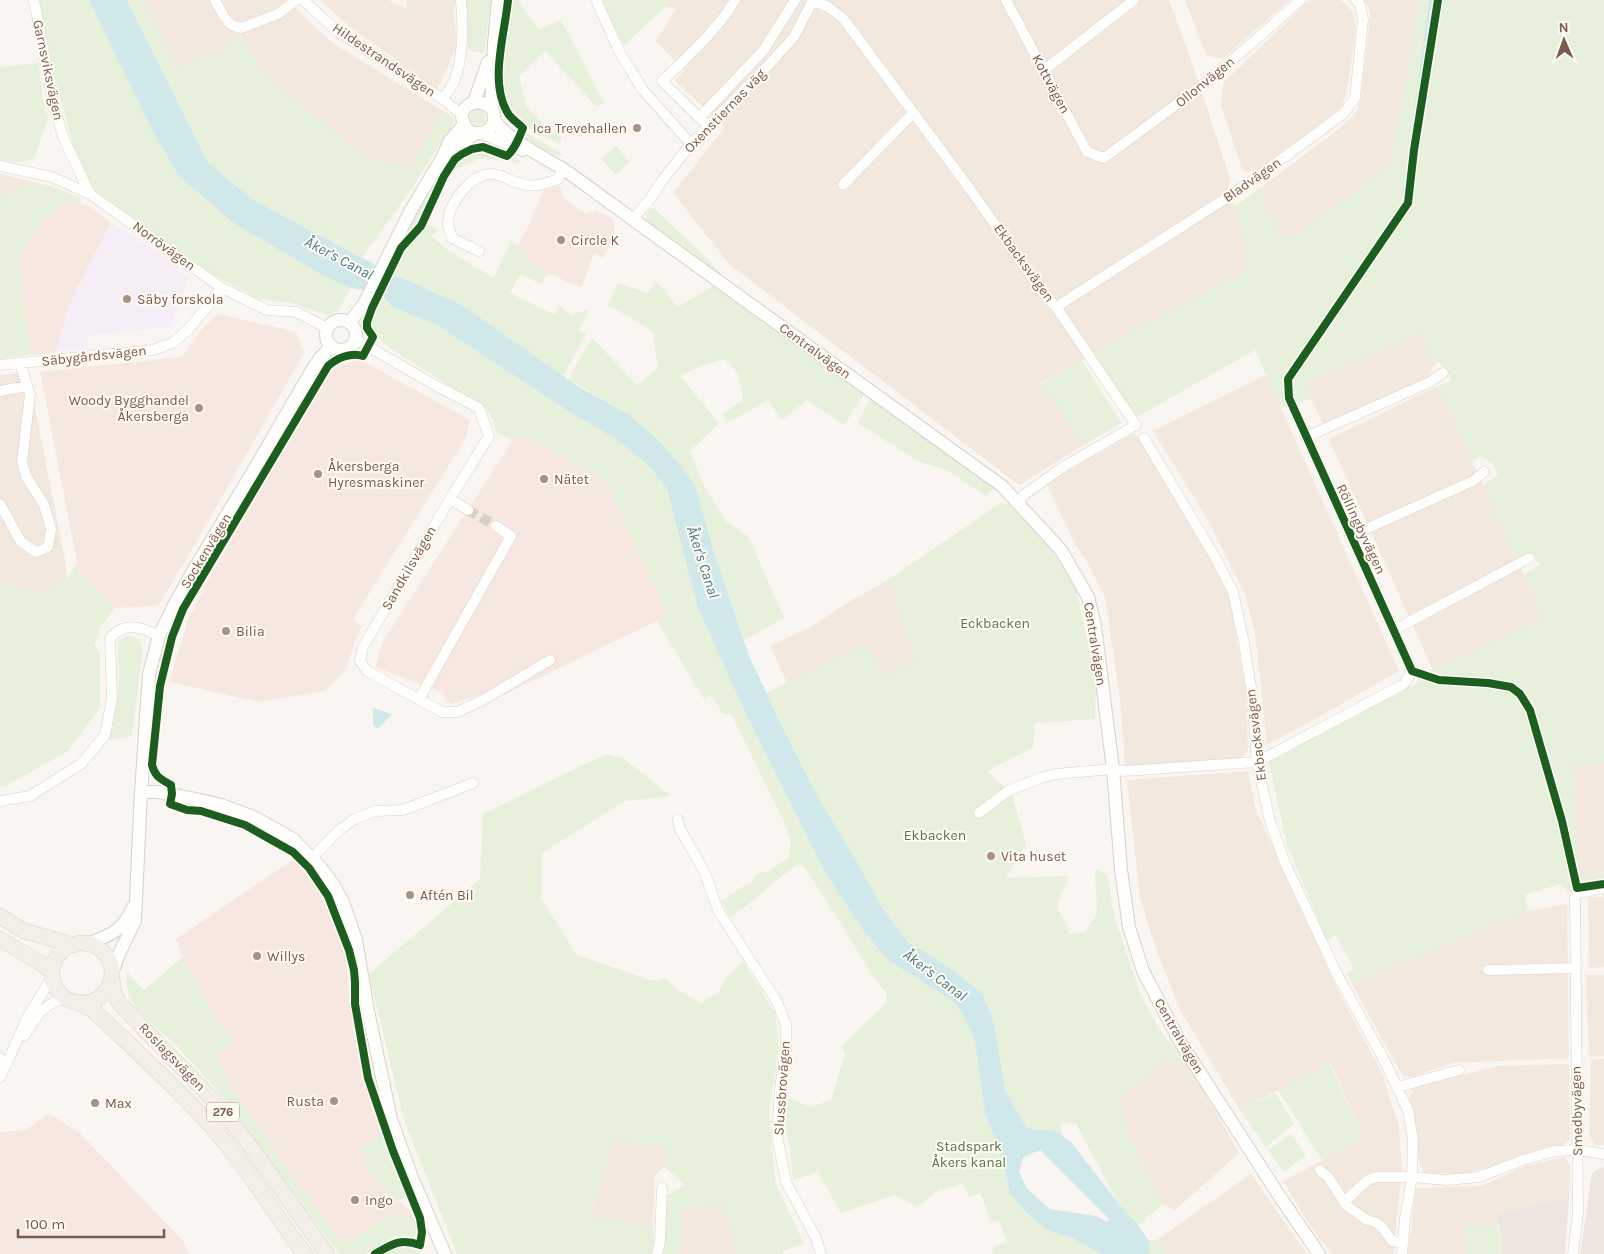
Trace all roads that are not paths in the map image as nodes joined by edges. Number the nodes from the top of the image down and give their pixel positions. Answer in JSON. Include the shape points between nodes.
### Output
{"nodes":[{"id":1,"x":34,"y":0,"type":"edge"},
{"id":2,"x":215,"y":0,"type":"edge"},
{"id":3,"x":296,"y":0,"type":"edge"},
{"id":4,"x":303,"y":0,"type":"edge"},
{"id":5,"x":461,"y":0,"type":"edge"},
{"id":6,"x":498,"y":0,"type":"edge"},
{"id":7,"x":596,"y":0,"type":"edge"},
{"id":8,"x":735,"y":0,"type":"edge"},
{"id":9,"x":795,"y":0,"type":"edge"},
{"id":10,"x":813,"y":0,"type":"edge"},
{"id":11,"x":1006,"y":0,"type":"edge"},
{"id":12,"x":1134,"y":0,"type":"edge"},
{"id":13,"x":1301,"y":0,"type":"edge"},
{"id":14,"x":1356,"y":0,"type":"edge"},
{"id":15,"x":493,"y":45,"type":"junction"},
{"id":16,"x":1044,"y":70,"type":"junction"},
{"id":17,"x":443,"y":99,"type":"junction"},
{"id":18,"x":467,"y":112,"type":"junction"},
{"id":19,"x":913,"y":113,"type":"junction"},
{"id":20,"x":493,"y":115,"type":"junction"},
{"id":21,"x":699,"y":118,"type":"junction"},
{"id":22,"x":709,"y":127,"type":"junction"},
{"id":23,"x":479,"y":133,"type":"junction"},
{"id":24,"x":691,"y":144,"type":"junction"},
{"id":25,"x":443,"y":156,"type":"junction"},
{"id":26,"x":542,"y":158,"type":"junction"},
{"id":27,"x":1104,"y":158,"type":"joint"},
{"id":28,"x":0,"y":166,"type":"edge"},
{"id":29,"x":563,"y":169,"type":"junction"},
{"id":30,"x":843,"y":185,"type":"dead end"},
{"id":31,"x":90,"y":194,"type":"junction"},
{"id":32,"x":632,"y":220,"type":"junction"},
{"id":33,"x":479,"y":251,"type":"dead end"},
{"id":34,"x":222,"y":288,"type":"junction"},
{"id":35,"x":1056,"y":307,"type":"junction"},
{"id":36,"x":350,"y":322,"type":"junction"},
{"id":37,"x":327,"y":328,"type":"junction"},
{"id":38,"x":356,"y":339,"type":"junction"},
{"id":39,"x":331,"y":347,"type":"junction"},
{"id":40,"x":20,"y":364,"type":"junction"},
{"id":41,"x":0,"y":365,"type":"edge"},
{"id":42,"x":1442,"y":373,"type":"dead end"},
{"id":43,"x":27,"y":386,"type":"junction"},
{"id":44,"x":0,"y":391,"type":"edge"},
{"id":45,"x":1289,"y":398,"type":"dead end"},
{"id":46,"x":1306,"y":437,"type":"junction"},
{"id":47,"x":1144,"y":438,"type":"dead end"},
{"id":48,"x":1484,"y":472,"type":"dead end"},
{"id":49,"x":450,"y":499,"type":"junction"},
{"id":50,"x":1018,"y":502,"type":"junction"},
{"id":51,"x":0,"y":504,"type":"edge"},
{"id":52,"x":468,"y":510,"type":"tunnel mouth"},
{"id":53,"x":496,"y":526,"type":"tunnel mouth"},
{"id":54,"x":1350,"y":536,"type":"junction"},
{"id":55,"x":1529,"y":558,"type":"dead end"},
{"id":56,"x":1394,"y":630,"type":"junction"},
{"id":57,"x":159,"y":636,"type":"junction"},
{"id":58,"x":550,"y":660,"type":"dead end"},
{"id":59,"x":419,"y":699,"type":"junction"},
{"id":60,"x":1256,"y":762,"type":"junction"},
{"id":61,"x":1113,"y":769,"type":"junction"},
{"id":62,"x":473,"y":783,"type":"dead end"},
{"id":63,"x":141,"y":792,"type":"junction"},
{"id":64,"x":0,"y":801,"type":"edge"},
{"id":65,"x":979,"y":813,"type":"dead end"},
{"id":66,"x":678,"y":820,"type":"dead end"},
{"id":67,"x":312,"y":858,"type":"junction"},
{"id":68,"x":1604,"y":888,"type":"edge"},
{"id":69,"x":136,"y":897,"type":"junction"},
{"id":70,"x":0,"y":916,"type":"edge"},
{"id":71,"x":0,"y":939,"type":"edge"},
{"id":72,"x":81,"y":944,"type":"junction"},
{"id":73,"x":1575,"y":968,"type":"junction"},
{"id":74,"x":1488,"y":970,"type":"dead end"},
{"id":75,"x":53,"y":974,"type":"junction"},
{"id":76,"x":112,"y":976,"type":"junction"},
{"id":77,"x":72,"y":1000,"type":"junction"},
{"id":78,"x":3,"y":1060,"type":"edge"},
{"id":79,"x":1459,"y":1070,"type":"dead end"},
{"id":80,"x":0,"y":1076,"type":"edge"},
{"id":81,"x":1398,"y":1087,"type":"junction"},
{"id":82,"x":1577,"y":1150,"type":"junction"},
{"id":83,"x":1604,"y":1154,"type":"edge"},
{"id":84,"x":1320,"y":1170,"type":"dead end"},
{"id":85,"x":1412,"y":1177,"type":"junction"},
{"id":86,"x":662,"y":1188,"type":"dead end"},
{"id":87,"x":1344,"y":1202,"type":"junction"},
{"id":88,"x":1402,"y":1249,"type":"edge"},
{"id":89,"x":305,"y":1254,"type":"edge"},
{"id":90,"x":327,"y":1254,"type":"edge"},
{"id":91,"x":445,"y":1254,"type":"edge"},
{"id":92,"x":657,"y":1254,"type":"edge"},
{"id":93,"x":821,"y":1254,"type":"edge"},
{"id":94,"x":1319,"y":1254,"type":"edge"},
{"id":95,"x":1573,"y":1254,"type":"edge"}],
"edges":[{"from":1,"to":31,"type":"street","name":"Garnsviksvägen","via":[[54,107],[64,139]]},
{"from":2,"to":3,"type":"street","via":[[227,22],[240,28],[278,14]]},
{"from":4,"to":17,"type":"street","name":"Hildestrandsvägen","via":[[337,31]]},
{"from":5,"to":17,"type":"street","via":[[462,48],[453,83]]},
{"from":6,"to":15,"type":"street"},
{"from":7,"to":24,"type":"street","via":[[620,53],[644,90]]},
{"from":8,"to":21,"type":"street","via":[[726,14],[662,81]]},
{"from":9,"to":21,"type":"street","via":[[763,51]]},
{"from":10,"to":19,"type":"street","name":"Ekbacksvägen","via":[[843,18]]},
{"from":10,"to":22,"type":"street","name":"Oxenstiernas väg","via":[[794,37]]},
{"from":11,"to":16,"type":"street","name":"Kottvägen"},
{"from":12,"to":16,"type":"street"},
{"from":13,"to":27,"type":"street","name":"Ollonvägen","via":[[1208,81]]},
{"from":14,"to":35,"type":"street","name":"Bladvägen","via":[[1363,20],[1355,98],[1343,114],[1242,188]]},
{"from":15,"to":18,"type":"street","via":[[478,96]]},
{"from":15,"to":20,"type":"street"},
{"from":16,"to":27,"type":"street","name":"Kottvägen","via":[[1087,152]]},
{"from":17,"to":18,"type":"street","name":"Hildestrandsvägen"},
{"from":18,"to":20,"type":"street","via":[[485,103]]},
{"from":18,"to":23,"type":"street","via":[[467,129]]},
{"from":18,"to":25,"type":"street"},
{"from":19,"to":30,"type":"street"},
{"from":19,"to":35,"type":"street","name":"Ekbacksvägen"},
{"from":20,"to":23,"type":"street","via":[[489,130]]},
{"from":20,"to":26,"type":"street","name":"Centralvägen","via":[[500,127]]},
{"from":21,"to":22,"type":"street"},
{"from":22,"to":24,"type":"street","name":"Oxenstiernas väg"},
{"from":23,"to":25,"type":"street"},
{"from":23,"to":26,"type":"street","name":"Centralvägen"},
{"from":24,"to":32,"type":"street","name":"Oxenstiernas väg"},
{"from":25,"to":36,"type":"street","via":[[411,210],[364,304]]},
{"from":26,"to":29,"type":"street","name":"Centralvägen"},
{"from":28,"to":31,"type":"street","name":"Norrövägen","via":[[52,177]]},
{"from":29,"to":32,"type":"street","name":"Centralvägen"},
{"from":29,"to":33,"type":"street","via":[[558,179],[543,185],[524,186],[492,174],[478,177],[465,188],[450,211],[448,224],[452,238]]},
{"from":31,"to":34,"type":"street","name":"Norrövägen"},
{"from":32,"to":50,"type":"street","name":"Centralvägen","via":[[1002,486]]},
{"from":34,"to":37,"type":"street","name":"Norrövägen","via":[[267,310],[296,312]]},
{"from":34,"to":40,"type":"street","name":"Säbygårdsvägen","via":[[188,330],[172,343],[153,350]]},
{"from":35,"to":50,"type":"street","name":"Ekbacksvägen","via":[[1136,425],[1063,467]]},
{"from":36,"to":37,"type":"street","via":[[336,320]]},
{"from":36,"to":38,"type":"street"},
{"from":37,"to":39,"type":"street","via":[[325,337]]},
{"from":38,"to":39,"type":"street","via":[[345,350]]},
{"from":38,"to":49,"type":"street","name":"Sandkilsvägen","via":[[479,408],[489,436]]},
{"from":39,"to":57,"type":"street","name":"Sockenvägen","via":[[312,370],[196,566]]},
{"from":40,"to":41,"type":"street","name":"Säbygårdsvägen"},
{"from":40,"to":43,"type":"street"},
{"from":42,"to":46,"type":"street","via":[[1430,382]]},
{"from":43,"to":44,"type":"street"},
{"from":43,"to":51,"type":"street","via":[[30,394],[22,462],[26,476],[44,505],[51,529],[48,547],[36,552],[21,542]]},
{"from":45,"to":46,"type":"street","name":"Röllingbyvägen"},
{"from":46,"to":54,"type":"street","name":"Röllingbyvägen"},
{"from":47,"to":60,"type":"street","name":"Ekbacksvägen","via":[[1234,592],[1252,694]]},
{"from":48,"to":54,"type":"street","name":"Röllingbyvägen","via":[[1473,481]]},
{"from":49,"to":52,"type":"street"},
{"from":49,"to":59,"type":"street","name":"Sandkilsvägen","via":[[363,647],[360,661],[367,671]]},
{"from":50,"to":61,"type":"street","name":"Centralvägen","via":[[1061,550],[1088,597],[1095,626]]},
{"from":53,"to":59,"type":"street","via":[[511,536]]},
{"from":54,"to":56,"type":"street","name":"Röllingbyvägen"},
{"from":55,"to":56,"type":"street"},
{"from":56,"to":60,"type":"street","name":"Röllingbyvägen","via":[[1412,671],[1404,684]]},
{"from":57,"to":63,"type":"street","name":"Sockenvägen","via":[[149,674]]},
{"from":57,"to":64,"type":"street","via":[[131,626],[110,638],[112,699],[105,735],[81,764],[30,796]]},
{"from":58,"to":59,"type":"street","name":"Sandkilsvägen","via":[[458,712],[442,712]]},
{"from":60,"to":61,"type":"street","name":"Röllingbyvägen","via":[[1124,771]]},
{"from":60,"to":81,"type":"street","name":"Ekbacksvägen","via":[[1270,821],[1285,863],[1338,976]]},
{"from":61,"to":65,"type":"street","name":"Röllingbyvägen","via":[[1040,778],[1008,791]]},
{"from":61,"to":94,"type":"street","name":"Centralvägen","via":[[1129,927],[1143,971],[1179,1040]]},
{"from":62,"to":67,"type":"street","via":[[403,810],[374,811],[355,819],[339,830]]},
{"from":63,"to":67,"type":"street","via":[[200,800],[254,817],[293,839]]},
{"from":63,"to":69,"type":"street","name":"Sockenvägen"},
{"from":66,"to":93,"type":"street","name":"Slussbrovägen","via":[[704,872],[718,910],[778,1002],[786,1026],[777,1134],[786,1182]]},
{"from":67,"to":91,"type":"street","via":[[335,887],[356,940],[391,1119]]},
{"from":68,"to":73,"type":"street","name":"Smedbyvägen","via":[[1579,893],[1575,897]]},
{"from":69,"to":72,"type":"street","name":"Sockenvägen","via":[[129,916],[118,930]]},
{"from":69,"to":76,"type":"street","name":"Sockenvägen","via":[[135,921]]},
{"from":70,"to":72,"type":"main road","via":[[24,930]]},
{"from":71,"to":75,"type":"main road"},
{"from":72,"to":75,"type":"main road","via":[[67,948],[58,957]]},
{"from":72,"to":76,"type":"main road","via":[[100,949],[105,954]]},
{"from":73,"to":74,"type":"street"},
{"from":73,"to":82,"type":"street","name":"Smedbyvägen"},
{"from":75,"to":77,"type":"main road","via":[[57,988]]},
{"from":75,"to":78,"type":"street"},
{"from":76,"to":77,"type":"main road","via":[[102,995],[91,1002]]},
{"from":76,"to":90,"type":"main road","name":"Roslagsvägen","number":"276","via":[[119,1003],[214,1101]]},
{"from":77,"to":78,"type":"street","via":[[54,1001],[42,1010]]},
{"from":77,"to":89,"type":"main road","name":"Roslagsvägen","number":"276","via":[[94,1011],[200,1114],[230,1149]]},
{"from":78,"to":80,"type":"street"},
{"from":79,"to":81,"type":"street"},
{"from":81,"to":85,"type":"street","name":"Ekbacksvägen","via":[[1408,1110],[1413,1140]]},
{"from":82,"to":83,"type":"street"},
{"from":82,"to":85,"type":"street","via":[[1555,1151],[1479,1177],[1446,1180]]},
{"from":82,"to":95,"type":"street","name":"Smedbyvägen","via":[[1578,1212]]},
{"from":84,"to":87,"type":"street","name":"Ekbacksvägen"},
{"from":85,"to":87,"type":"street","via":[[1376,1177],[1368,1180]]},
{"from":85,"to":88,"type":"street","name":"Ekbacksvägen"},
{"from":86,"to":92,"type":"street"},
{"from":87,"to":88,"type":"street","name":"Ekbacksvägen","via":[[1383,1228]]}]}
